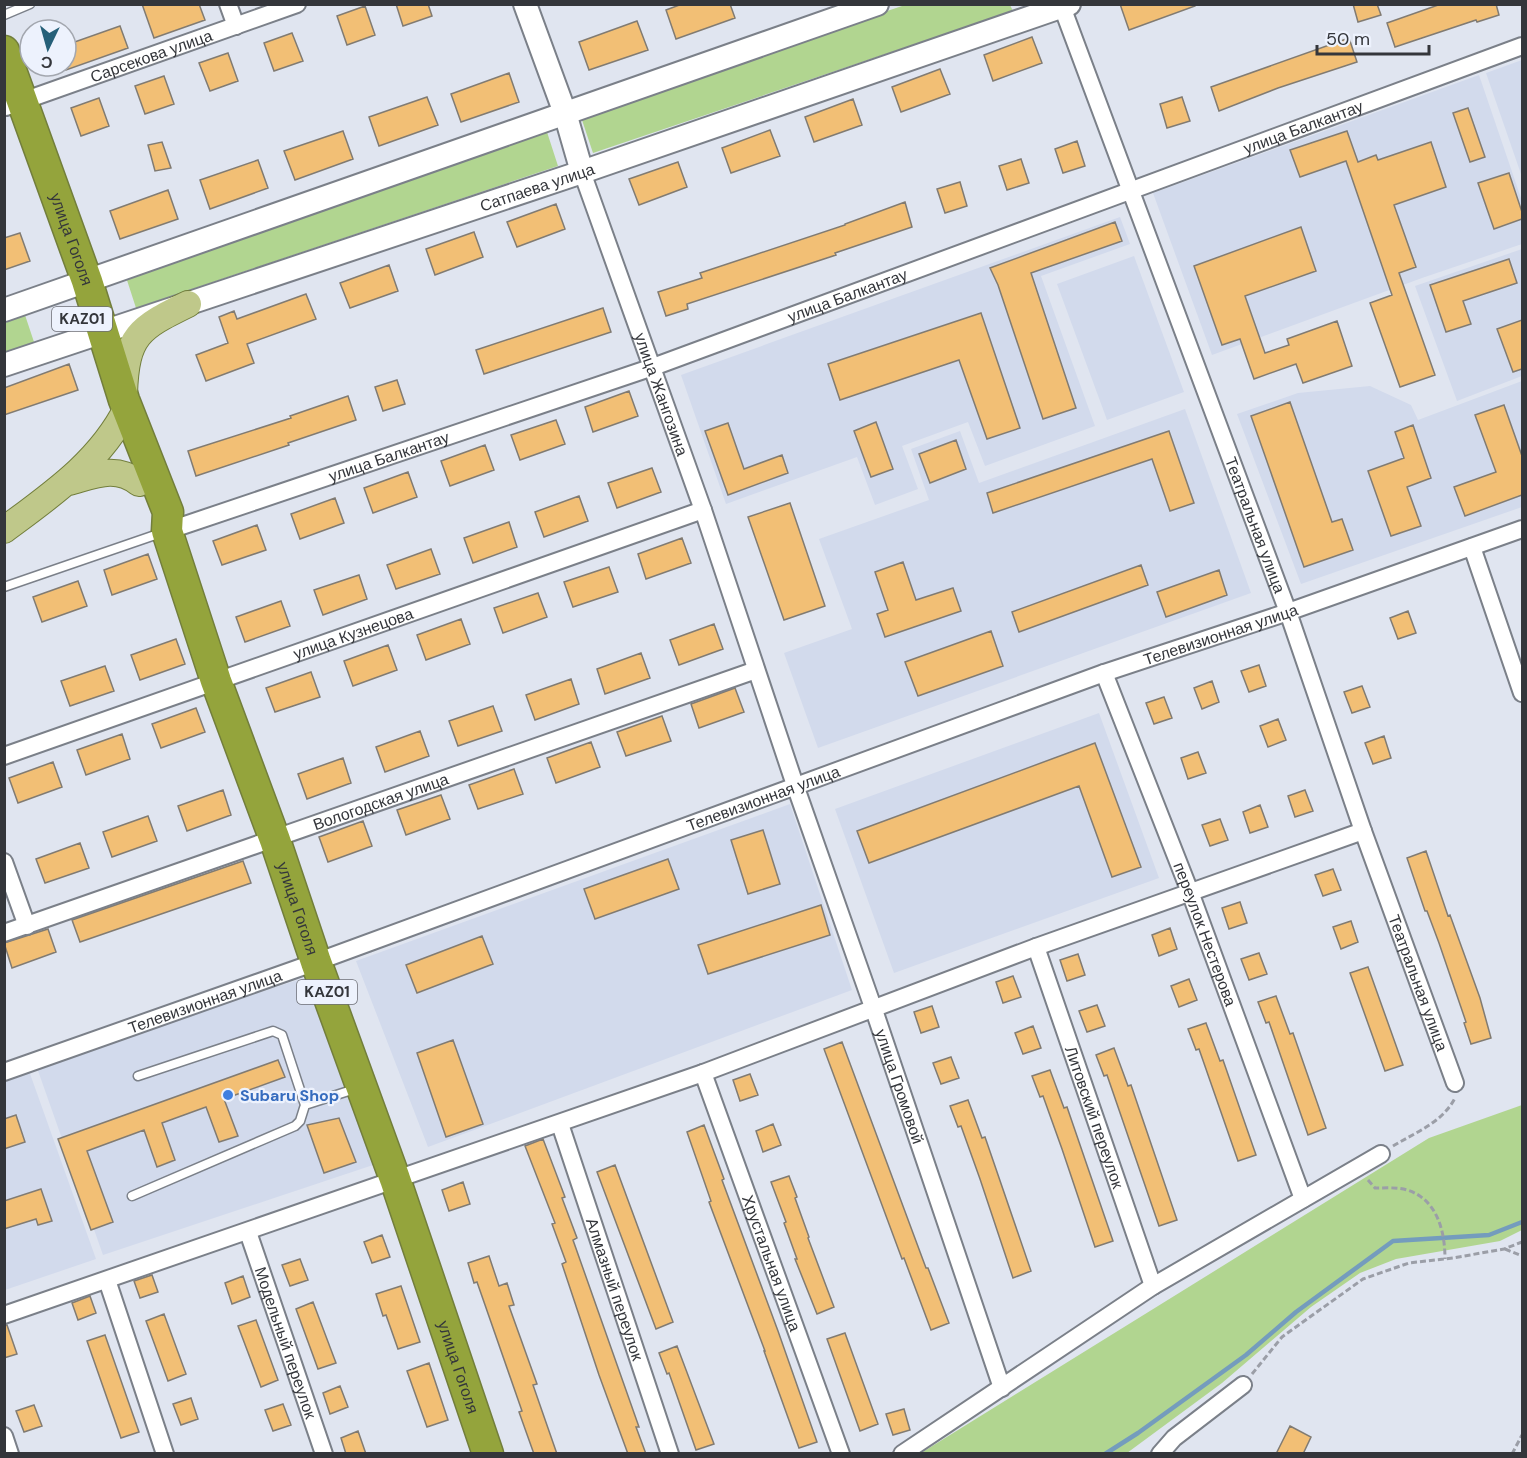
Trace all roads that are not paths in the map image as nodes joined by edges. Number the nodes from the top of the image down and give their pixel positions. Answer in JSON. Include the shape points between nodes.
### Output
{"nodes":[{"id":1,"x":30,"y":4,"type":"edge"},
{"id":2,"x":228,"y":4,"type":"edge"},
{"id":3,"x":297,"y":4,"type":"edge"},
{"id":4,"x":525,"y":4,"type":"edge"},
{"id":5,"x":877,"y":4,"type":"edge"},
{"id":6,"x":1064,"y":5,"type":"edge"},
{"id":7,"x":4,"y":15,"type":"edge"},
{"id":8,"x":236,"y":26,"type":"junction"},
{"id":9,"x":1522,"y":46,"type":"edge"},
{"id":10,"x":4,"y":51,"type":"edge"},
{"id":11,"x":11,"y":104,"type":"edge"},
{"id":12,"x":565,"y":113,"type":"junction"},
{"id":13,"x":582,"y":172,"type":"junction"},
{"id":14,"x":1130,"y":189,"type":"junction"},
{"id":15,"x":79,"y":284,"type":"junction"},
{"id":16,"x":188,"y":304,"type":"junction"},
{"id":17,"x":4,"y":310,"type":"edge"},
{"id":18,"x":95,"y":334,"type":"junction"},
{"id":19,"x":4,"y":365,"type":"edge"},
{"id":20,"x":653,"y":367,"type":"junction"},
{"id":21,"x":123,"y":411,"type":"junction"},
{"id":22,"x":66,"y":483,"type":"junction"},
{"id":23,"x":139,"y":483,"type":"junction"},
{"id":24,"x":703,"y":510,"type":"junction"},
{"id":25,"x":29,"y":511,"type":"junction"},
{"id":26,"x":4,"y":522,"type":"edge"},
{"id":27,"x":1522,"y":529,"type":"edge"},
{"id":28,"x":4,"y":530,"type":"edge"},
{"id":29,"x":167,"y":531,"type":"junction"},
{"id":30,"x":1472,"y":547,"type":"junction"},
{"id":31,"x":4,"y":587,"type":"edge"},
{"id":32,"x":1288,"y":612,"type":"junction"},
{"id":33,"x":756,"y":670,"type":"junction"},
{"id":34,"x":1104,"y":673,"type":"junction"},
{"id":35,"x":216,"y":681,"type":"junction"},
{"id":36,"x":1522,"y":693,"type":"edge"},
{"id":37,"x":4,"y":756,"type":"edge"},
{"id":38,"x":795,"y":785,"type":"junction"},
{"id":39,"x":1363,"y":831,"type":"junction"},
{"id":40,"x":275,"y":840,"type":"junction"},
{"id":41,"x":4,"y":862,"type":"edge"},
{"id":42,"x":1190,"y":892,"type":"junction"},
{"id":43,"x":27,"y":926,"type":"junction"},
{"id":44,"x":4,"y":933,"type":"edge"},
{"id":45,"x":1036,"y":947,"type":"junction"},
{"id":46,"x":316,"y":962,"type":"junction"},
{"id":47,"x":874,"y":1010,"type":"junction"},
{"id":48,"x":4,"y":1072,"type":"edge"},
{"id":49,"x":703,"y":1073,"type":"junction"},
{"id":50,"x":138,"y":1076,"type":"dead end"},
{"id":51,"x":1455,"y":1083,"type":"road end"},
{"id":52,"x":361,"y":1087,"type":"junction"},
{"id":53,"x":304,"y":1105,"type":"junction"},
{"id":54,"x":560,"y":1125,"type":"junction"},
{"id":55,"x":1381,"y":1154,"type":"road end"},
{"id":56,"x":395,"y":1179,"type":"junction"},
{"id":57,"x":132,"y":1196,"type":"dead end"},
{"id":58,"x":1303,"y":1198,"type":"junction"},
{"id":59,"x":248,"y":1232,"type":"junction"},
{"id":60,"x":107,"y":1280,"type":"junction"},
{"id":61,"x":1154,"y":1286,"type":"junction"},
{"id":62,"x":4,"y":1315,"type":"edge"},
{"id":63,"x":1244,"y":1385,"type":"road end"},
{"id":64,"x":1002,"y":1388,"type":"junction"},
{"id":65,"x":4,"y":1436,"type":"edge"},
{"id":66,"x":10,"y":1454,"type":"edge"},
{"id":67,"x":165,"y":1454,"type":"edge"},
{"id":68,"x":324,"y":1454,"type":"edge"},
{"id":69,"x":488,"y":1454,"type":"edge"},
{"id":70,"x":670,"y":1454,"type":"edge"},
{"id":71,"x":841,"y":1454,"type":"edge"},
{"id":72,"x":902,"y":1454,"type":"edge"},
{"id":73,"x":1160,"y":1454,"type":"edge"}],
"edges":[{"from":1,"to":7,"type":"lane"},
{"from":2,"to":8,"type":"street"},
{"from":3,"to":8,"type":"street","name":"Сарсекова улица"},
{"from":4,"to":12,"type":"main road","name":"улица Жангозина"},
{"from":5,"to":12,"type":"main road"},
{"from":6,"to":13,"type":"main road","name":"Сатпаева улица"},
{"from":6,"to":14,"type":"street","name":"Театральная улица"},
{"from":8,"to":11,"type":"street","name":"Сарсекова улица"},
{"from":9,"to":14,"type":"street","name":"улица Балкантау"},
{"from":10,"to":11,"type":"highway","name":"улица Гоголя","number":"KАZ01"},
{"from":11,"to":15,"type":"highway","name":"улица Гоголя","number":"KАZ01"},
{"from":12,"to":13,"type":"main road","name":"улица Жангозина"},
{"from":12,"to":15,"type":"main road"},
{"from":13,"to":16,"type":"main road","name":"Сатпаева улица"},
{"from":13,"to":20,"type":"street","name":"улица Жангозина"},
{"from":14,"to":20,"type":"street","name":"улица Балкантау"},
{"from":14,"to":32,"type":"street","name":"Театральная улица"},
{"from":15,"to":17,"type":"main road"},
{"from":15,"to":18,"type":"highway","name":"улица Гоголя","number":"KАZ01"},
{"from":16,"to":18,"type":"main road","name":"Сатпаева улица"},
{"from":16,"to":21,"type":"main road","via":[[138,333],[124,374]]},
{"from":18,"to":19,"type":"main road","name":"Сатпаева улица"},
{"from":18,"to":21,"type":"highway","name":"улица Гоголя","number":"KАZ01"},
{"from":20,"to":24,"type":"street","name":"улица Жангозина"},
{"from":20,"to":29,"type":"street","name":"улица Балкантау"},
{"from":21,"to":22,"type":"main road","via":[[93,458]]},
{"from":21,"to":23,"type":"highway","name":"улица Гоголя","number":"KАZ01"},
{"from":21,"to":29,"type":"highway","name":"улица Гоголя","number":"KАZ01","via":[[168,512]]},
{"from":22,"to":23,"type":"main road","via":[[116,472]]},
{"from":22,"to":25,"type":"main road"},
{"from":23,"to":29,"type":"highway","name":"улица Гоголя","number":"KАZ01","via":[[153,517]]},
{"from":24,"to":33,"type":"street","name":"улица Жангозина"},
{"from":24,"to":35,"type":"street","name":"улица Кузнецова"},
{"from":25,"to":26,"type":"street"},
{"from":25,"to":28,"type":"main road"},
{"from":27,"to":30,"type":"street","name":"Телевизионная улица"},
{"from":29,"to":31,"type":"lane"},
{"from":29,"to":35,"type":"highway","name":"улица Гоголя","number":"KАZ01"},
{"from":30,"to":32,"type":"street","name":"Телевизионная улица"},
{"from":30,"to":36,"type":"street"},
{"from":32,"to":34,"type":"street","name":"Телевизионная улица"},
{"from":32,"to":39,"type":"street","name":"Театральная улица"},
{"from":33,"to":38,"type":"street","name":"улица Жангозина"},
{"from":33,"to":40,"type":"street","name":"Вологодская улица"},
{"from":34,"to":38,"type":"street","name":"Телевизионная улица"},
{"from":34,"to":42,"type":"street","name":"переулок Нестерова"},
{"from":35,"to":37,"type":"street","name":"улица Кузнецова"},
{"from":35,"to":40,"type":"highway","name":"улица Гоголя","number":"KАZ01"},
{"from":38,"to":46,"type":"street","name":"Телевизионная улица"},
{"from":38,"to":47,"type":"street","name":"улица Громовой"},
{"from":39,"to":42,"type":"street"},
{"from":39,"to":51,"type":"street","name":"Театральная улица"},
{"from":40,"to":43,"type":"street","name":"Вологодская улица"},
{"from":40,"to":46,"type":"highway","name":"улица Гоголя","number":"KАZ01"},
{"from":41,"to":43,"type":"street"},
{"from":42,"to":45,"type":"street"},
{"from":42,"to":58,"type":"street","name":"переулок Нестерова"},
{"from":43,"to":44,"type":"street","name":"Вологодская улица"},
{"from":45,"to":47,"type":"street"},
{"from":45,"to":61,"type":"street","name":"Литовский переулок"},
{"from":46,"to":48,"type":"street","name":"Телевизионная улица"},
{"from":46,"to":52,"type":"highway","name":"улица Гоголя","number":"KАZ01"},
{"from":47,"to":49,"type":"street"},
{"from":47,"to":64,"type":"street","name":"улица Громовой"},
{"from":49,"to":54,"type":"street"},
{"from":49,"to":71,"type":"street","name":"Хрустальная улица"},
{"from":50,"to":53,"type":"lane","via":[[273,1031],[282,1035]]},
{"from":52,"to":53,"type":"lane"},
{"from":52,"to":56,"type":"highway","name":"улица Гоголя","number":"KАZ01"},
{"from":53,"to":57,"type":"lane","via":[[295,1126]]},
{"from":54,"to":56,"type":"street"},
{"from":54,"to":70,"type":"street","name":"Алмазный переулок"},
{"from":55,"to":58,"type":"street"},
{"from":56,"to":59,"type":"street"},
{"from":56,"to":69,"type":"highway","name":"улица Гоголя","number":"KАZ01"},
{"from":58,"to":61,"type":"street"},
{"from":59,"to":60,"type":"street"},
{"from":59,"to":68,"type":"street","name":"Модельный переулок"},
{"from":60,"to":62,"type":"street"},
{"from":60,"to":67,"type":"street"},
{"from":61,"to":64,"type":"street"},
{"from":63,"to":73,"type":"street","via":[[1174,1438]]},
{"from":64,"to":72,"type":"street"},
{"from":65,"to":66,"type":"street"}]}
